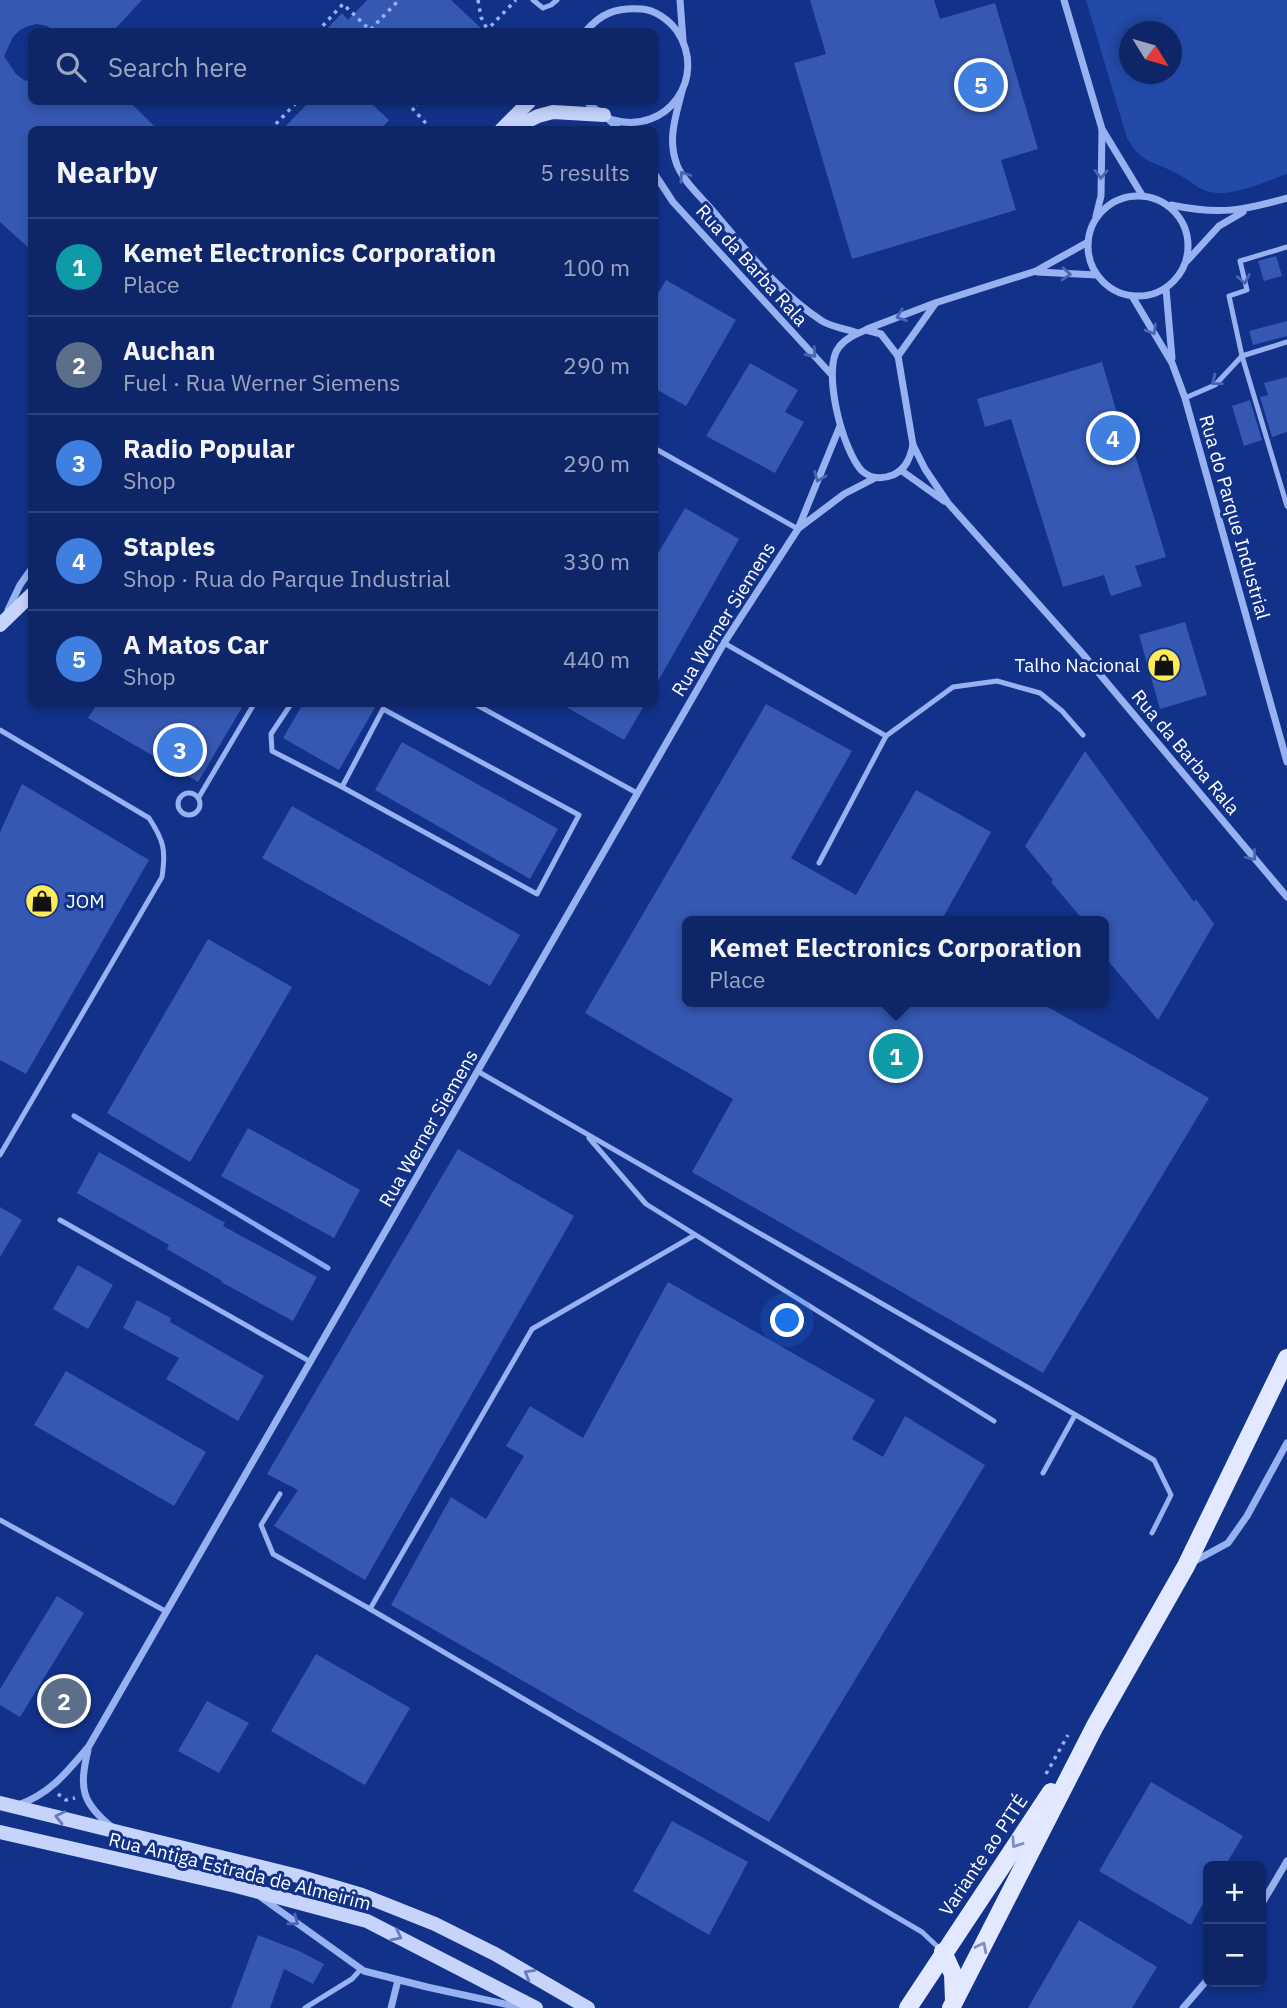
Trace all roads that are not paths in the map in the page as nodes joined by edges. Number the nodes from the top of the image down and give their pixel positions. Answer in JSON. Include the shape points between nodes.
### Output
{"nodes":[{"id":1,"x":533,"y":0,"type":"edge"},
{"id":2,"x":557,"y":0,"type":"edge"},
{"id":3,"x":632,"y":0,"type":"edge"},
{"id":4,"x":680,"y":0,"type":"edge"},
{"id":5,"x":1064,"y":0,"type":"edge"},
{"id":6,"x":624,"y":8,"type":"junction"},
{"id":7,"x":589,"y":28,"type":"edge"},
{"id":8,"x":683,"y":40,"type":"junction"},
{"id":9,"x":682,"y":91,"type":"junction"},
{"id":10,"x":526,"y":105,"type":"edge"},
{"id":11,"x":591,"y":105,"type":"edge"},
{"id":12,"x":604,"y":116,"type":"junction"},
{"id":13,"x":505,"y":126,"type":"edge"},
{"id":14,"x":518,"y":126,"type":"edge"},
{"id":15,"x":615,"y":126,"type":"edge"},
{"id":16,"x":1102,"y":129,"type":"junction"},
{"id":17,"x":658,"y":179,"type":"edge"},
{"id":18,"x":1142,"y":195,"type":"junction"},
{"id":19,"x":1287,"y":198,"type":"edge"},
{"id":20,"x":1165,"y":204,"type":"junction"},
{"id":21,"x":1247,"y":209,"type":"junction"},
{"id":22,"x":1096,"y":218,"type":"junction"},
{"id":23,"x":1088,"y":242,"type":"junction"},
{"id":24,"x":1287,"y":247,"type":"edge"},
{"id":25,"x":1187,"y":261,"type":"junction"},
{"id":26,"x":1036,"y":271,"type":"junction"},
{"id":27,"x":1097,"y":275,"type":"junction"},
{"id":28,"x":1166,"y":289,"type":"junction"},
{"id":29,"x":1132,"y":296,"type":"junction"},
{"id":30,"x":935,"y":303,"type":"junction"},
{"id":31,"x":862,"y":331,"type":"junction"},
{"id":32,"x":1287,"y":342,"type":"edge"},
{"id":33,"x":898,"y":356,"type":"junction"},
{"id":34,"x":1242,"y":356,"type":"junction"},
{"id":35,"x":1172,"y":363,"type":"junction"},
{"id":36,"x":831,"y":374,"type":"junction"},
{"id":37,"x":1185,"y":398,"type":"junction"},
{"id":38,"x":840,"y":426,"type":"junction"},
{"id":39,"x":913,"y":445,"type":"junction"},
{"id":40,"x":658,"y":450,"type":"edge"},
{"id":41,"x":901,"y":471,"type":"junction"},
{"id":42,"x":875,"y":478,"type":"junction"},
{"id":43,"x":948,"y":503,"type":"junction"},
{"id":44,"x":1287,"y":506,"type":"edge"},
{"id":45,"x":798,"y":529,"type":"junction"},
{"id":46,"x":28,"y":573,"type":"edge"},
{"id":47,"x":28,"y":598,"type":"edge"},
{"id":48,"x":0,"y":624,"type":"edge"},
{"id":49,"x":724,"y":643,"type":"junction"},
{"id":50,"x":252,"y":707,"type":"edge"},
{"id":51,"x":289,"y":707,"type":"edge"},
{"id":52,"x":383,"y":707,"type":"edge"},
{"id":53,"x":386,"y":707,"type":"edge"},
{"id":54,"x":480,"y":707,"type":"edge"},
{"id":55,"x":0,"y":730,"type":"edge"},
{"id":56,"x":1083,"y":735,"type":"dead end"},
{"id":57,"x":886,"y":736,"type":"junction"},
{"id":58,"x":1287,"y":762,"type":"edge"},
{"id":59,"x":342,"y":787,"type":"junction"},
{"id":60,"x":637,"y":793,"type":"junction"},
{"id":61,"x":199,"y":797,"type":"junction"},
{"id":62,"x":819,"y":863,"type":"dead end"},
{"id":63,"x":1287,"y":897,"type":"edge"},
{"id":64,"x":479,"y":1072,"type":"junction"},
{"id":65,"x":585,"y":1133,"type":"junction"},
{"id":66,"x":0,"y":1154,"type":"edge"},
{"id":67,"x":60,"y":1220,"type":"dead end"},
{"id":68,"x":695,"y":1235,"type":"junction"},
{"id":69,"x":1287,"y":1358,"type":"edge"},
{"id":70,"x":311,"y":1362,"type":"junction"},
{"id":71,"x":1287,"y":1373,"type":"edge"},
{"id":72,"x":1075,"y":1415,"type":"junction"},
{"id":73,"x":994,"y":1421,"type":"dead end"},
{"id":74,"x":1287,"y":1443,"type":"edge"},
{"id":75,"x":1242,"y":1451,"type":"junction"},
{"id":76,"x":1043,"y":1473,"type":"dead end"},
{"id":77,"x":280,"y":1494,"type":"dead end"},
{"id":78,"x":0,"y":1520,"type":"edge"},
{"id":79,"x":1152,"y":1533,"type":"dead end"},
{"id":80,"x":1186,"y":1566,"type":"junction"},
{"id":81,"x":370,"y":1609,"type":"junction"},
{"id":82,"x":167,"y":1612,"type":"junction"},
{"id":83,"x":1096,"y":1726,"type":"junction"},
{"id":84,"x":89,"y":1746,"type":"junction"},
{"id":85,"x":7,"y":1805,"type":"edge"},
{"id":86,"x":116,"y":1831,"type":"junction"},
{"id":87,"x":0,"y":1832,"type":"edge"},
{"id":88,"x":1287,"y":1861,"type":"edge"},
{"id":89,"x":236,"y":1886,"type":"junction"},
{"id":90,"x":1266,"y":1897,"type":"edge"},
{"id":91,"x":943,"y":1952,"type":"junction"},
{"id":92,"x":361,"y":1969,"type":"junction"},
{"id":93,"x":398,"y":1980,"type":"junction"},
{"id":94,"x":1203,"y":1985,"type":"edge"},
{"id":95,"x":953,"y":2004,"type":"edge"},
{"id":96,"x":305,"y":2008,"type":"edge"},
{"id":97,"x":391,"y":2008,"type":"edge"},
{"id":98,"x":525,"y":2008,"type":"edge"},
{"id":99,"x":536,"y":2008,"type":"edge"},
{"id":100,"x":588,"y":2008,"type":"edge"},
{"id":101,"x":908,"y":2008,"type":"edge"},
{"id":102,"x":1183,"y":2008,"type":"edge"}],
"edges":[{"from":1,"to":2,"type":"lane","via":[[543,8]]},
{"from":3,"to":6,"type":"street"},
{"from":4,"to":8,"type":"street"},
{"from":5,"to":16,"type":"street"},
{"from":6,"to":7,"type":"street","via":[[600,17]]},
{"from":6,"to":8,"type":"street","via":[[657,13]]},
{"from":8,"to":9,"type":"street","name":"Rua da Barba Rala","via":[[689,60]]},
{"from":9,"to":12,"type":"street","via":[[670,107],[651,119],[632,122]]},
{"from":31,"to":9,"type":"street","name":"Rua da Barba Rala","one_way":true,"via":[[825,323],[807,310],[765,272],[691,186],[677,166],[672,144]]},
{"from":10,"to":13,"type":"street"},
{"from":11,"to":12,"type":"street"},
{"from":12,"to":14,"type":"street","via":[[553,112]]},
{"from":12,"to":15,"type":"street"},
{"from":16,"to":18,"type":"street"},
{"from":16,"to":22,"type":"street","one_way":true,"via":[[1101,196]]},
{"from":17,"to":36,"type":"street","name":"Rua da Barba Rala","one_way":true},
{"from":18,"to":20,"type":"street"},
{"from":18,"to":22,"type":"street","via":[[1124,197]]},
{"from":19,"to":21,"type":"street"},
{"from":20,"to":21,"type":"street","via":[[1196,211]]},
{"from":20,"to":25,"type":"street","via":[[1185,225]]},
{"from":21,"to":25,"type":"street","via":[[1219,226]]},
{"from":22,"to":23,"type":"street"},
{"from":23,"to":26,"type":"street"},
{"from":23,"to":27,"type":"street","via":[[1089,259]]},
{"from":24,"to":34,"type":"lane","one_way":true,"via":[[1240,261],[1247,290],[1229,296]]},
{"from":25,"to":28,"type":"street"},
{"from":26,"to":27,"type":"street","one_way":true},
{"from":26,"to":30,"type":"street"},
{"from":27,"to":29,"type":"street","via":[[1118,293]]},
{"from":28,"to":29,"type":"street","via":[[1150,296]]},
{"from":28,"to":35,"type":"street","name":"Rua do Parque Industrial"},
{"from":29,"to":35,"type":"street","name":"Rua do Parque Industrial","one_way":true},
{"from":30,"to":31,"type":"street","one_way":true},
{"from":30,"to":33,"type":"street"},
{"from":31,"to":33,"type":"street","name":"Rua da Barba Rala","via":[[881,334]]},
{"from":31,"to":36,"type":"street","via":[[836,349]]},
{"from":32,"to":34,"type":"lane"},
{"from":33,"to":39,"type":"street","name":"Rua da Barba Rala"},
{"from":34,"to":37,"type":"lane","one_way":true,"via":[[1215,385]]},
{"from":34,"to":44,"type":"lane"},
{"from":35,"to":37,"type":"street","name":"Rua do Parque Industrial"},
{"from":36,"to":38,"type":"street"},
{"from":37,"to":58,"type":"street","name":"Rua do Parque Industrial"},
{"from":38,"to":42,"type":"street","via":[[851,455]]},
{"from":38,"to":45,"type":"street","name":"Rua Werner Siemens","one_way":true},
{"from":39,"to":41,"type":"street"},
{"from":39,"to":43,"type":"street","name":"Rua da Barba Rala"},
{"from":40,"to":45,"type":"lane"},
{"from":41,"to":42,"type":"street","name":"Rua Werner Siemens"},
{"from":41,"to":43,"type":"street","name":"Rua da Barba Rala"},
{"from":42,"to":45,"type":"street","name":"Rua Werner Siemens","via":[[844,494]]},
{"from":43,"to":63,"type":"street","name":"Rua da Barba Rala","one_way":true,"via":[[1082,653]]},
{"from":45,"to":49,"type":"street","name":"Rua Werner Siemens"},
{"from":46,"to":48,"type":"street"},
{"from":47,"to":48,"type":"street"},
{"from":49,"to":57,"type":"lane"},
{"from":49,"to":60,"type":"street","name":"Rua Werner Siemens"},
{"from":50,"to":61,"type":"lane"},
{"from":51,"to":59,"type":"lane","via":[[271,734],[272,751]]},
{"from":52,"to":59,"type":"lane"},
{"from":53,"to":59,"type":"lane","via":[[579,815],[537,894]]},
{"from":54,"to":60,"type":"lane"},
{"from":55,"to":66,"type":"lane","via":[[149,818],[165,850],[162,877]]},
{"from":56,"to":57,"type":"lane","via":[[1040,693],[998,681],[953,687]]},
{"from":57,"to":62,"type":"lane"},
{"from":60,"to":64,"type":"street","name":"Rua Werner Siemens"},
{"from":61,"to":61,"type":"lane","via":[[184,794],[178,803],[180,811],[195,814]]},
{"from":64,"to":65,"type":"lane"},
{"from":64,"to":70,"type":"street","name":"Rua Werner Siemens"},
{"from":65,"to":68,"type":"lane","via":[[646,1204]]},
{"from":65,"to":72,"type":"lane"},
{"from":67,"to":70,"type":"lane"},
{"from":68,"to":73,"type":"lane"},
{"from":68,"to":81,"type":"lane","via":[[532,1329]]},
{"from":69,"to":75,"type":"main road","name":"Variante ao PITÉ"},
{"from":70,"to":82,"type":"street","name":"Rua Werner Siemens"},
{"from":71,"to":75,"type":"main road","name":"Variante ao PITÉ"},
{"from":72,"to":76,"type":"lane"},
{"from":72,"to":79,"type":"lane","via":[[1154,1460],[1171,1494]]},
{"from":74,"to":80,"type":"street","via":[[1228,1543]]},
{"from":75,"to":80,"type":"main road","name":"Variante ao PITÉ"},
{"from":77,"to":81,"type":"lane","via":[[261,1525],[273,1554]]},
{"from":78,"to":82,"type":"lane"},
{"from":80,"to":83,"type":"main road","name":"Variante ao PITÉ"},
{"from":81,"to":91,"type":"lane","via":[[922,1932]]},
{"from":82,"to":84,"type":"street","name":"Rua Werner Siemens"},
{"from":83,"to":91,"type":"main road","name":"Variante ao PITÉ","one_way":true},
{"from":95,"to":83,"type":"main road","name":"Variante ao PITÉ","one_way":true},
{"from":84,"to":85,"type":"street","name":"Rua Antiga Estrada de Almeirim","via":[[51,1788],[32,1800]]},
{"from":84,"to":86,"type":"street","name":"Rua Antiga Estrada de Almeirim","via":[[82,1774],[85,1796],[94,1813]]},
{"from":86,"to":85,"type":"street","name":"Rua Antiga Estrada de Almeirim","one_way":true},
{"from":100,"to":86,"type":"street","name":"Rua Antiga Estrada de Almeirim","one_way":true,"via":[[495,1954],[362,1895]]},
{"from":87,"to":89,"type":"street","name":"Rua Antiga Estrada de Almeirim"},
{"from":88,"to":90,"type":"street"},
{"from":89,"to":92,"type":"street","one_way":true,"via":[[273,1905]]},
{"from":89,"to":99,"type":"street","name":"Rua Antiga Estrada de Almeirim","one_way":true,"via":[[367,1921]]},
{"from":91,"to":95,"type":"main road","via":[[953,1974]]},
{"from":91,"to":101,"type":"main road","name":"Variante ao PITÉ"},
{"from":92,"to":93,"type":"street"},
{"from":92,"to":96,"type":"lane"},
{"from":93,"to":97,"type":"street"},
{"from":93,"to":98,"type":"street"},
{"from":94,"to":102,"type":"street"}]}
